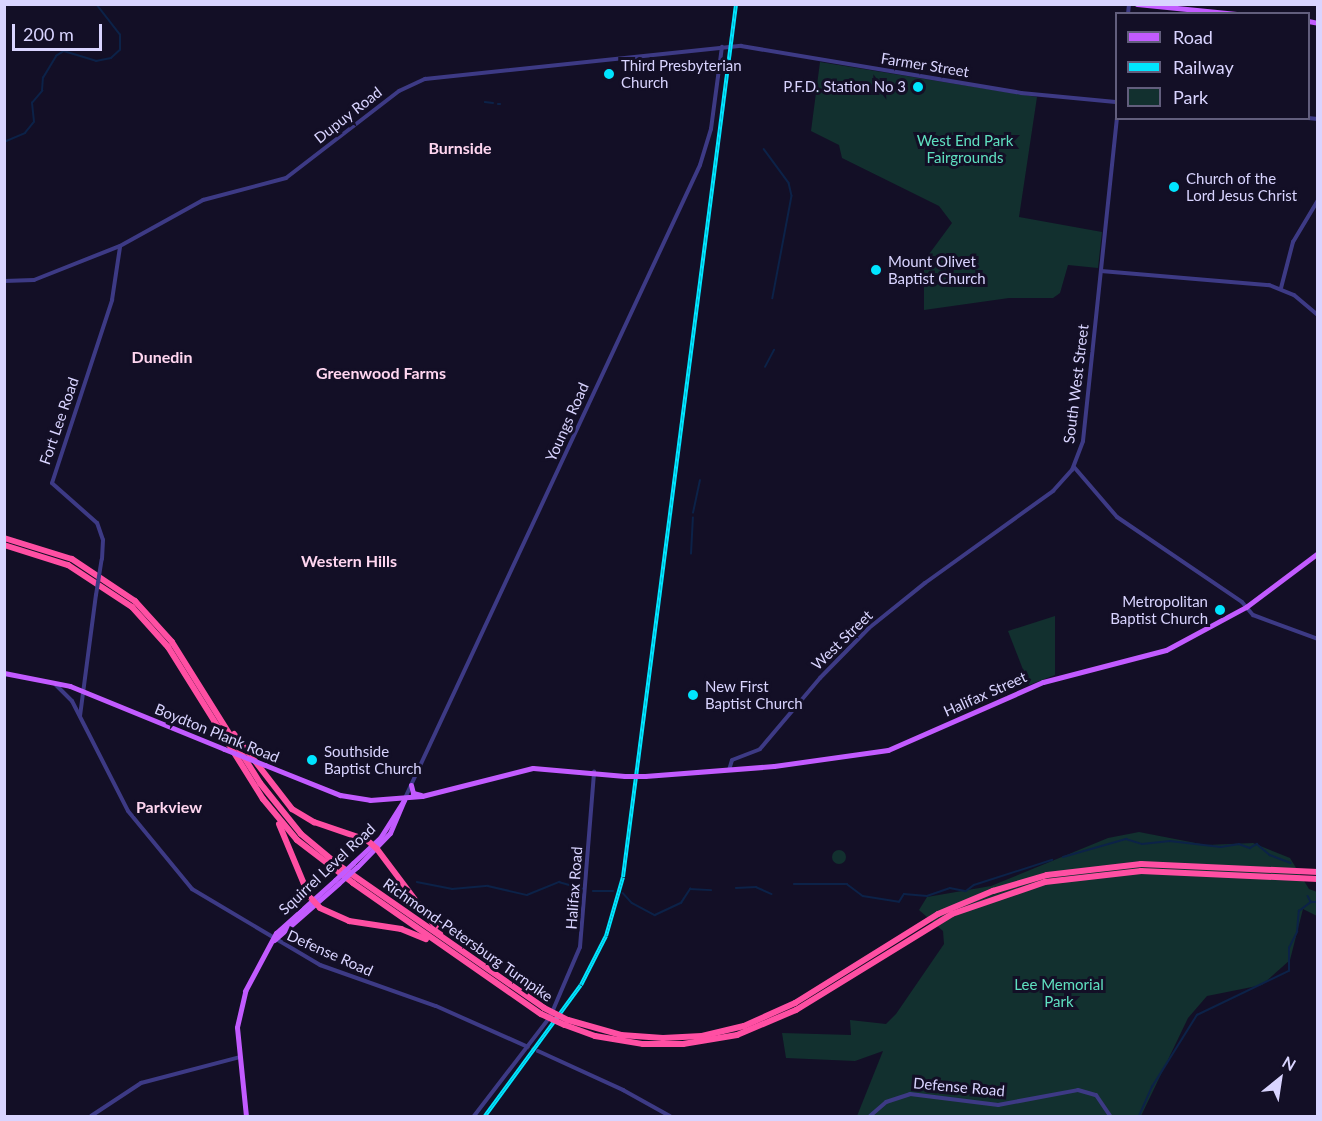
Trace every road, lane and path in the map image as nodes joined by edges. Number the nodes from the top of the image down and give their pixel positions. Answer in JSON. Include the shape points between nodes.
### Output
{"nodes":[{"id":1,"x":1137,"y":4,"type":"edge"},
{"id":2,"x":1216,"y":12,"type":"edge"},
{"id":3,"x":722,"y":47,"type":"junction"},
{"id":4,"x":730,"y":47,"type":"joint"},
{"id":5,"x":1115,"y":102,"type":"edge"},
{"id":6,"x":1117,"y":120,"type":"edge"},
{"id":7,"x":1317,"y":200,"type":"edge"},
{"id":8,"x":120,"y":246,"type":"junction"},
{"id":9,"x":1101,"y":271,"type":"junction"},
{"id":10,"x":4,"y":281,"type":"edge"},
{"id":11,"x":1281,"y":288,"type":"junction"},
{"id":12,"x":1317,"y":315,"type":"edge"},
{"id":13,"x":1074,"y":467,"type":"junction"},
{"id":14,"x":4,"y":538,"type":"edge"},
{"id":15,"x":4,"y":545,"type":"edge"},
{"id":16,"x":1317,"y":553,"type":"edge"},
{"id":17,"x":901,"y":602,"type":"joint"},
{"id":18,"x":1246,"y":607,"type":"junction"},
{"id":19,"x":1317,"y":639,"type":"edge"},
{"id":20,"x":4,"y":673,"type":"edge"},
{"id":21,"x":52,"y":682,"type":"junction"},
{"id":22,"x":82,"y":691,"type":"junction"},
{"id":23,"x":213,"y":704,"type":"junction"},
{"id":24,"x":80,"y":716,"type":"junction"},
{"id":25,"x":729,"y":770,"type":"junction"},
{"id":26,"x":594,"y":772,"type":"junction"},
{"id":27,"x":635,"y":776,"type":"joint"},
{"id":28,"x":411,"y":785,"type":"junction"},
{"id":29,"x":422,"y":796,"type":"junction"},
{"id":30,"x":405,"y":798,"type":"junction"},
{"id":31,"x":269,"y":808,"type":"junction"},
{"id":32,"x":375,"y":847,"type":"junction"},
{"id":33,"x":1317,"y":872,"type":"edge"},
{"id":34,"x":1062,"y":876,"type":"junction"},
{"id":35,"x":1317,"y":879,"type":"edge"},
{"id":36,"x":314,"y":903,"type":"junction"},
{"id":37,"x":272,"y":940,"type":"junction"},
{"id":38,"x":442,"y":947,"type":"junction"},
{"id":39,"x":462,"y":951,"type":"junction"},
{"id":40,"x":542,"y":1011,"type":"junction"},
{"id":41,"x":526,"y":1046,"type":"tunnel mouth"},
{"id":42,"x":538,"y":1052,"type":"tunnel mouth"},
{"id":43,"x":240,"y":1057,"type":"junction"},
{"id":44,"x":92,"y":1116,"type":"edge"},
{"id":45,"x":246,"y":1116,"type":"edge"},
{"id":46,"x":474,"y":1116,"type":"edge"},
{"id":47,"x":670,"y":1116,"type":"edge"},
{"id":48,"x":870,"y":1116,"type":"edge"},
{"id":49,"x":1110,"y":1116,"type":"edge"}],
"edges":[{"from":1,"to":2,"type":"main road"},
{"from":3,"to":4,"type":"street","name":"Dupuy Road"},
{"from":3,"to":8,"type":"street","name":"Dupuy Road","via":[[419,80],[399,91],[286,178],[203,200]]},
{"from":3,"to":28,"type":"street","name":"Youngs Road","via":[[711,129],[700,165]]},
{"from":4,"to":5,"type":"street","name":"Farmer Street","via":[[1021,93]]},
{"from":6,"to":9,"type":"street","name":"South West Street"},
{"from":7,"to":11,"type":"street","via":[[1291,248]]},
{"from":8,"to":10,"type":"street","name":"Dupuy Road","via":[[30,281]]},
{"from":8,"to":22,"type":"street","name":"Fort Lee Road","bridge":true,"via":[[112,300],[52,483],[97,523],[103,540]]},
{"from":9,"to":11,"type":"street"},
{"from":9,"to":13,"type":"street","name":"South West Street","via":[[1083,441]]},
{"from":11,"to":12,"type":"street","via":[[1301,299]]},
{"from":13,"to":17,"type":"street","name":"South West Street","via":[[1053,491]]},
{"from":13,"to":18,"type":"street","via":[[1117,517]]},
{"from":14,"to":23,"type":"highway","name":"Richmond-Petersburg Turnpike","via":[[65,556],[124,592],[162,630]]},
{"from":15,"to":31,"type":"highway","name":"Richmond-Petersburg Turnpike","via":[[41,554],[80,571],[140,615],[176,660]]},
{"from":16,"to":18,"type":"main road","name":"Halifax Street"},
{"from":17,"to":25,"type":"street","name":"West Street","via":[[831,666],[760,749],[732,760]]},
{"from":18,"to":19,"type":"street","via":[[1261,619]]},
{"from":18,"to":25,"type":"main road","name":"Halifax Street","via":[[1166,650],[1042,682],[888,750]]},
{"from":20,"to":21,"type":"main road","name":"Boydton Plank Road"},
{"from":21,"to":22,"type":"main road","name":"Boydton Plank Road"},
{"from":21,"to":24,"type":"street","name":"Defense Road","via":[[66,693]]},
{"from":22,"to":24,"type":"street"},
{"from":22,"to":30,"type":"main road","name":"Boydton Plank Road","bridge":true,"via":[[350,798]]},
{"from":23,"to":32,"type":"highway","via":[[287,804],[314,822]]},
{"from":23,"to":39,"type":"highway","name":"Richmond-Petersburg Turnpike","via":[[272,801],[301,834]]},
{"from":24,"to":37,"type":"street","name":"Defense Road","via":[[128,811],[180,878]]},
{"from":25,"to":27,"type":"main road","name":"Halifax Street","bridge":true},
{"from":26,"to":27,"type":"main road","name":"Boydton Plank Road","bridge":true},
{"from":26,"to":29,"type":"main road","name":"Boydton Plank Road","via":[[533,768]]},
{"from":26,"to":46,"type":"street","name":"Halifax Road","via":[[583,936],[550,1017]]},
{"from":28,"to":29,"type":"main road","via":[[413,793]]},
{"from":28,"to":30,"type":"street","name":"Youngs Road"},
{"from":29,"to":30,"type":"main road","name":"Boydton Plank Road"},
{"from":30,"to":32,"type":"main road","name":"Squirrel Level Road"},
{"from":31,"to":36,"type":"highway"},
{"from":31,"to":38,"type":"highway","name":"Richmond-Petersburg Turnpike","via":[[319,859]]},
{"from":32,"to":36,"type":"main road","name":"Squirrel Level Road","bridge":true},
{"from":32,"to":39,"type":"highway","via":[[429,921]]},
{"from":33,"to":34,"type":"highway","name":"Richmond-Petersburg Turnpike","via":[[1158,864]]},
{"from":34,"to":35,"type":"highway","name":"Richmond-Petersburg Turnpike","via":[[1153,871]]},
{"from":34,"to":40,"type":"highway","name":"Richmond-Petersburg Turnpike","bridge":true,"via":[[952,914],[796,1010],[737,1035],[708,1042],[656,1045],[608,1039]]},
{"from":36,"to":37,"type":"main road","name":"Squirrel Level Road"},
{"from":36,"to":38,"type":"highway","via":[[349,921],[407,931]]},
{"from":37,"to":41,"type":"street","name":"Defense Road","via":[[335,972],[435,1006]]},
{"from":37,"to":43,"type":"main road","name":"Squirrel Level Road","via":[[256,965],[240,1005]]},
{"from":38,"to":40,"type":"highway","name":"Richmond-Petersburg Turnpike"},
{"from":39,"to":40,"type":"highway","name":"Richmond-Petersburg Turnpike"},
{"from":42,"to":47,"type":"street"},
{"from":43,"to":44,"type":"street","via":[[141,1083]]},
{"from":43,"to":45,"type":"main road","name":"Squirrel Level Road"},
{"from":48,"to":49,"type":"street","name":"Defense Road","via":[[886,1102],[910,1094],[998,1105],[1084,1090],[1096,1095]]}]}
